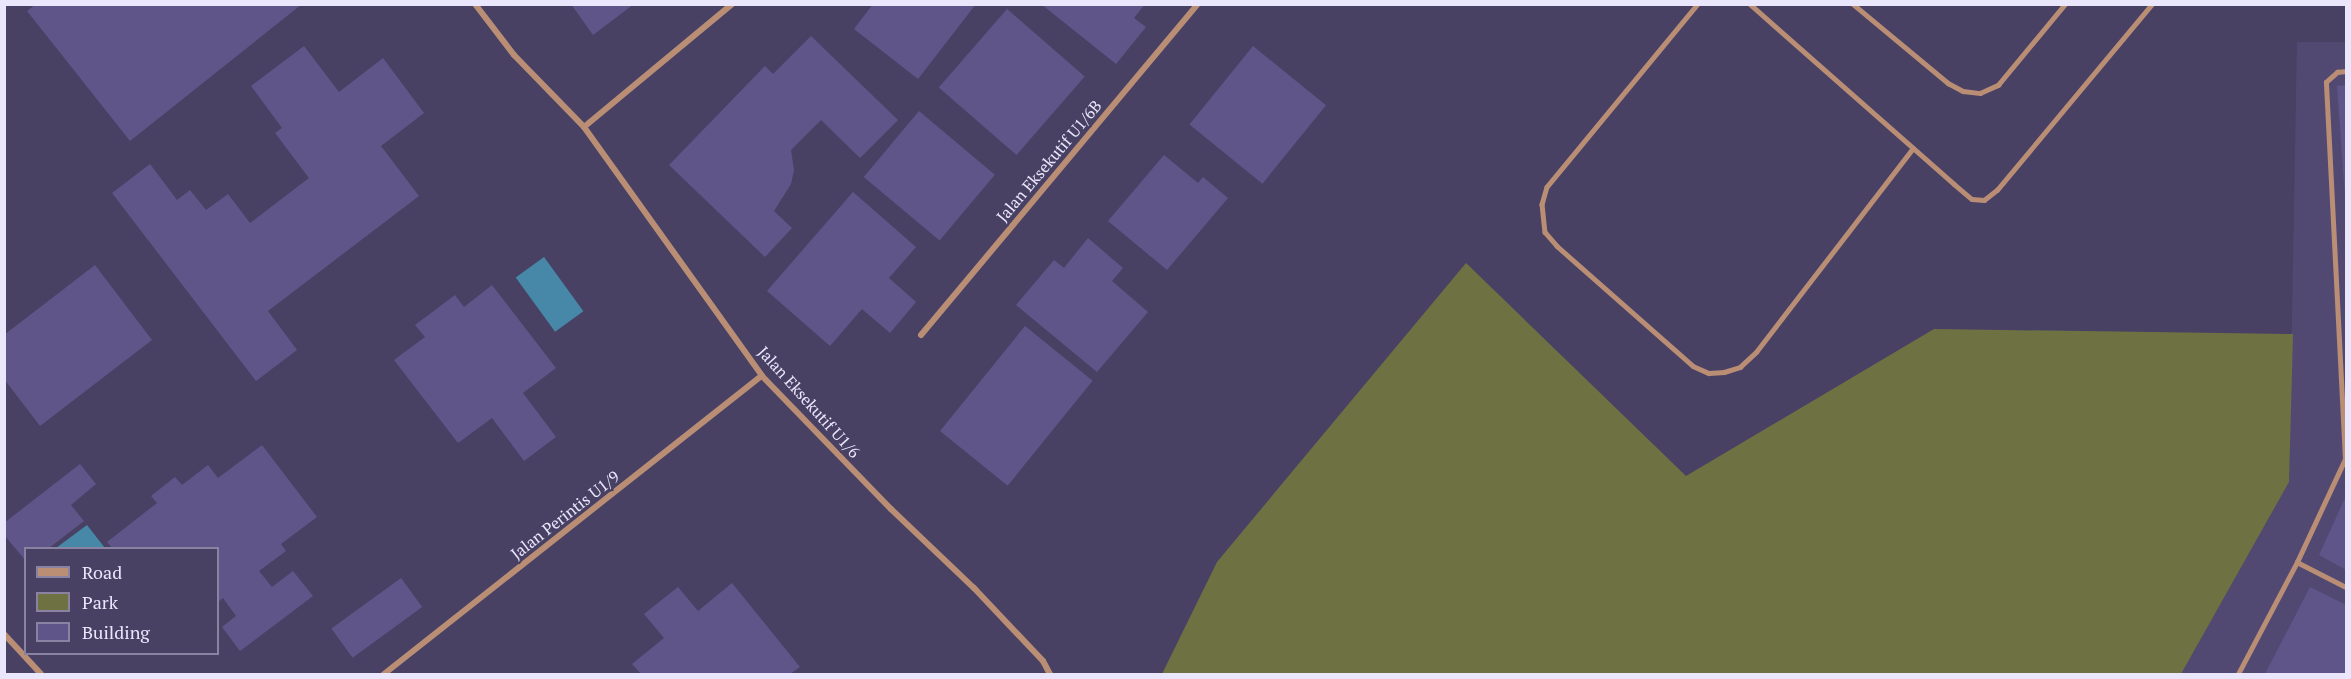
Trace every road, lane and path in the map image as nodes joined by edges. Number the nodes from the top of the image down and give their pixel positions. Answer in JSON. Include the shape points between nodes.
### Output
{"nodes":[{"id":1,"x":475,"y":4,"type":"edge"},
{"id":2,"x":732,"y":4,"type":"edge"},
{"id":3,"x":1198,"y":4,"type":"edge"},
{"id":4,"x":1698,"y":4,"type":"edge"},
{"id":5,"x":1750,"y":4,"type":"edge"},
{"id":6,"x":1853,"y":4,"type":"edge"},
{"id":7,"x":2065,"y":4,"type":"edge"},
{"id":8,"x":2152,"y":4,"type":"edge"},
{"id":9,"x":2346,"y":71,"type":"edge"},
{"id":10,"x":584,"y":127,"type":"junction"},
{"id":11,"x":1912,"y":148,"type":"junction"},
{"id":12,"x":921,"y":335,"type":"dead end"},
{"id":13,"x":762,"y":375,"type":"junction"},
{"id":14,"x":2297,"y":562,"type":"junction"},
{"id":15,"x":2346,"y":586,"type":"edge"},
{"id":16,"x":4,"y":634,"type":"edge"},
{"id":17,"x":41,"y":675,"type":"edge"},
{"id":18,"x":384,"y":675,"type":"edge"},
{"id":19,"x":1050,"y":675,"type":"edge"},
{"id":20,"x":2238,"y":675,"type":"edge"}],
"edges":[{"from":1,"to":10,"type":"street","name":"Jalan Eksekutif U1/6","via":[[514,55]]},
{"from":2,"to":10,"type":"street"},
{"from":3,"to":12,"type":"street","name":"Jalan Eksekutif U1/6B"},
{"from":4,"to":11,"type":"lane","via":[[1547,187],[1542,204],[1545,232],[1557,246],[1694,366],[1709,373],[1724,372],[1740,366],[1756,352]]},
{"from":5,"to":11,"type":"lane"},
{"from":6,"to":7,"type":"lane","via":[[1948,83],[1963,91],[1980,93],[1998,85]]},
{"from":8,"to":11,"type":"lane","via":[[1997,190],[1984,200],[1972,199]]},
{"from":9,"to":14,"type":"lane","via":[[2337,72],[2326,82],[2345,459]]},
{"from":10,"to":13,"type":"street","name":"Jalan Eksekutif U1/6"},
{"from":13,"to":18,"type":"street","name":"Jalan Perintis U1/9"},
{"from":13,"to":19,"type":"street","name":"Jalan Eksekutif U1/6","via":[[891,509],[974,588],[1043,661]]},
{"from":14,"to":15,"type":"lane"},
{"from":14,"to":20,"type":"lane"},
{"from":16,"to":17,"type":"street"}]}
